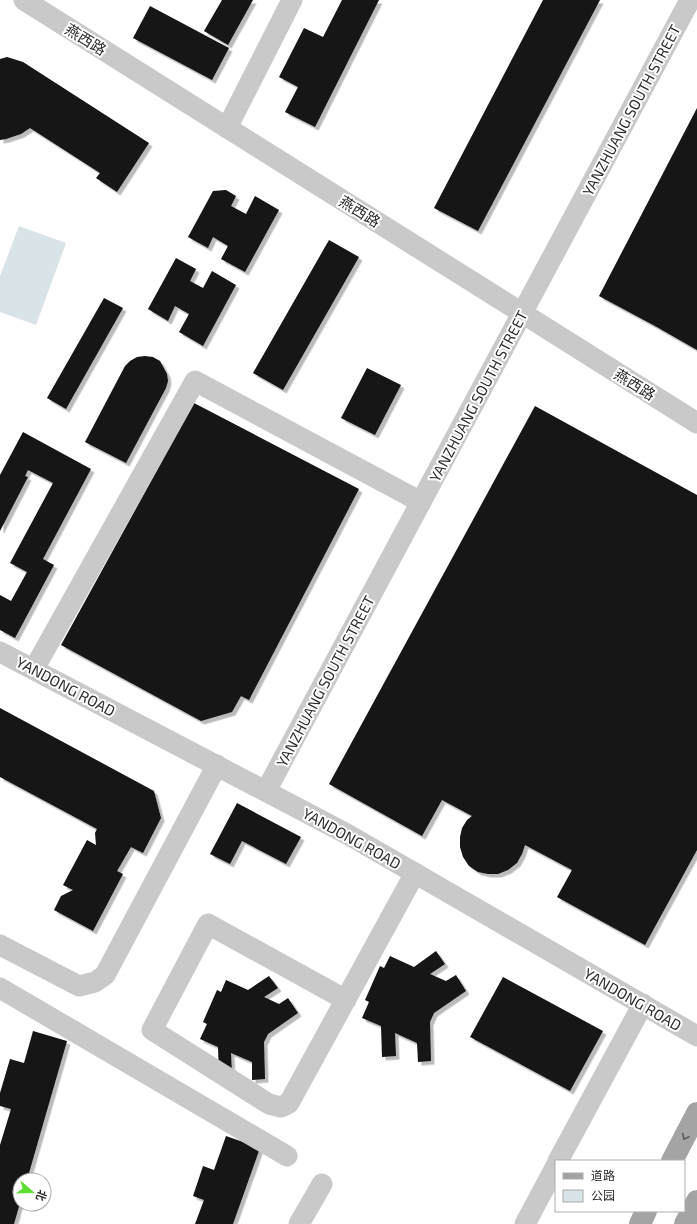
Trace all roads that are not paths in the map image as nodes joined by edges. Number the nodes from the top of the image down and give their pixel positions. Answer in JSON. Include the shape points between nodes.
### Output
{"nodes":[{"id":1,"x":24,"y":0,"type":"edge"},
{"id":2,"x":292,"y":0,"type":"edge"},
{"id":3,"x":690,"y":0,"type":"edge"},
{"id":4,"x":227,"y":128,"type":"junction"},
{"id":5,"x":522,"y":313,"type":"junction"},
{"id":6,"x":697,"y":423,"type":"edge"},
{"id":7,"x":421,"y":502,"type":"junction"},
{"id":8,"x":0,"y":652,"type":"edge"},
{"id":9,"x":34,"y":669,"type":"junction"},
{"id":10,"x":216,"y":765,"type":"junction"},
{"id":11,"x":266,"y":791,"type":"junction"},
{"id":12,"x":415,"y":873,"type":"junction"},
{"id":13,"x":0,"y":945,"type":"edge"},
{"id":14,"x":0,"y":988,"type":"edge"},
{"id":15,"x":346,"y":1000,"type":"junction"},
{"id":16,"x":642,"y":1004,"type":"junction"},
{"id":17,"x":697,"y":1036,"type":"edge"},
{"id":18,"x":697,"y":1113,"type":"edge"},
{"id":19,"x":287,"y":1156,"type":"dead end"},
{"id":20,"x":559,"y":1160,"type":"edge"},
{"id":21,"x":673,"y":1160,"type":"edge"},
{"id":22,"x":555,"y":1168,"type":"edge"},
{"id":23,"x":322,"y":1184,"type":"dead end"},
{"id":24,"x":697,"y":1201,"type":"edge"},
{"id":25,"x":646,"y":1212,"type":"edge"},
{"id":26,"x":299,"y":1224,"type":"edge"},
{"id":27,"x":525,"y":1224,"type":"edge"},
{"id":28,"x":640,"y":1224,"type":"edge"},
{"id":29,"x":685,"y":1224,"type":"edge"}],
"edges":[{"from":1,"to":4,"type":"street","name":"燕西路"},
{"from":2,"to":4,"type":"street"},
{"from":3,"to":5,"type":"street","name":"YANZHUANG SOUTH STREET"},
{"from":4,"to":5,"type":"street","name":"燕西路"},
{"from":5,"to":6,"type":"street","name":"燕西路"},
{"from":5,"to":7,"type":"street","name":"YANZHUANG SOUTH STREET"},
{"from":7,"to":9,"type":"street","via":[[195,381]]},
{"from":7,"to":11,"type":"street","name":"YANZHUANG SOUTH STREET"},
{"from":8,"to":9,"type":"street","name":"YANDONG ROAD"},
{"from":9,"to":10,"type":"street","name":"YANDONG ROAD"},
{"from":10,"to":11,"type":"street","name":"YANDONG ROAD"},
{"from":10,"to":13,"type":"street","via":[[105,975],[95,982],[79,986]]},
{"from":11,"to":12,"type":"street","name":"YANDONG ROAD"},
{"from":12,"to":15,"type":"street"},
{"from":12,"to":16,"type":"street","name":"YANDONG ROAD"},
{"from":14,"to":19,"type":"street"},
{"from":15,"to":15,"type":"street","via":[[208,924],[152,1030],[269,1104],[281,1107],[289,1103]]},
{"from":16,"to":17,"type":"street","name":"YANDONG ROAD"},
{"from":16,"to":20,"type":"street"},
{"from":18,"to":21,"type":"main road","one_way":true},
{"from":22,"to":27,"type":"street"},
{"from":23,"to":26,"type":"street"},
{"from":24,"to":29,"type":"main road"},
{"from":25,"to":28,"type":"main road"}]}
